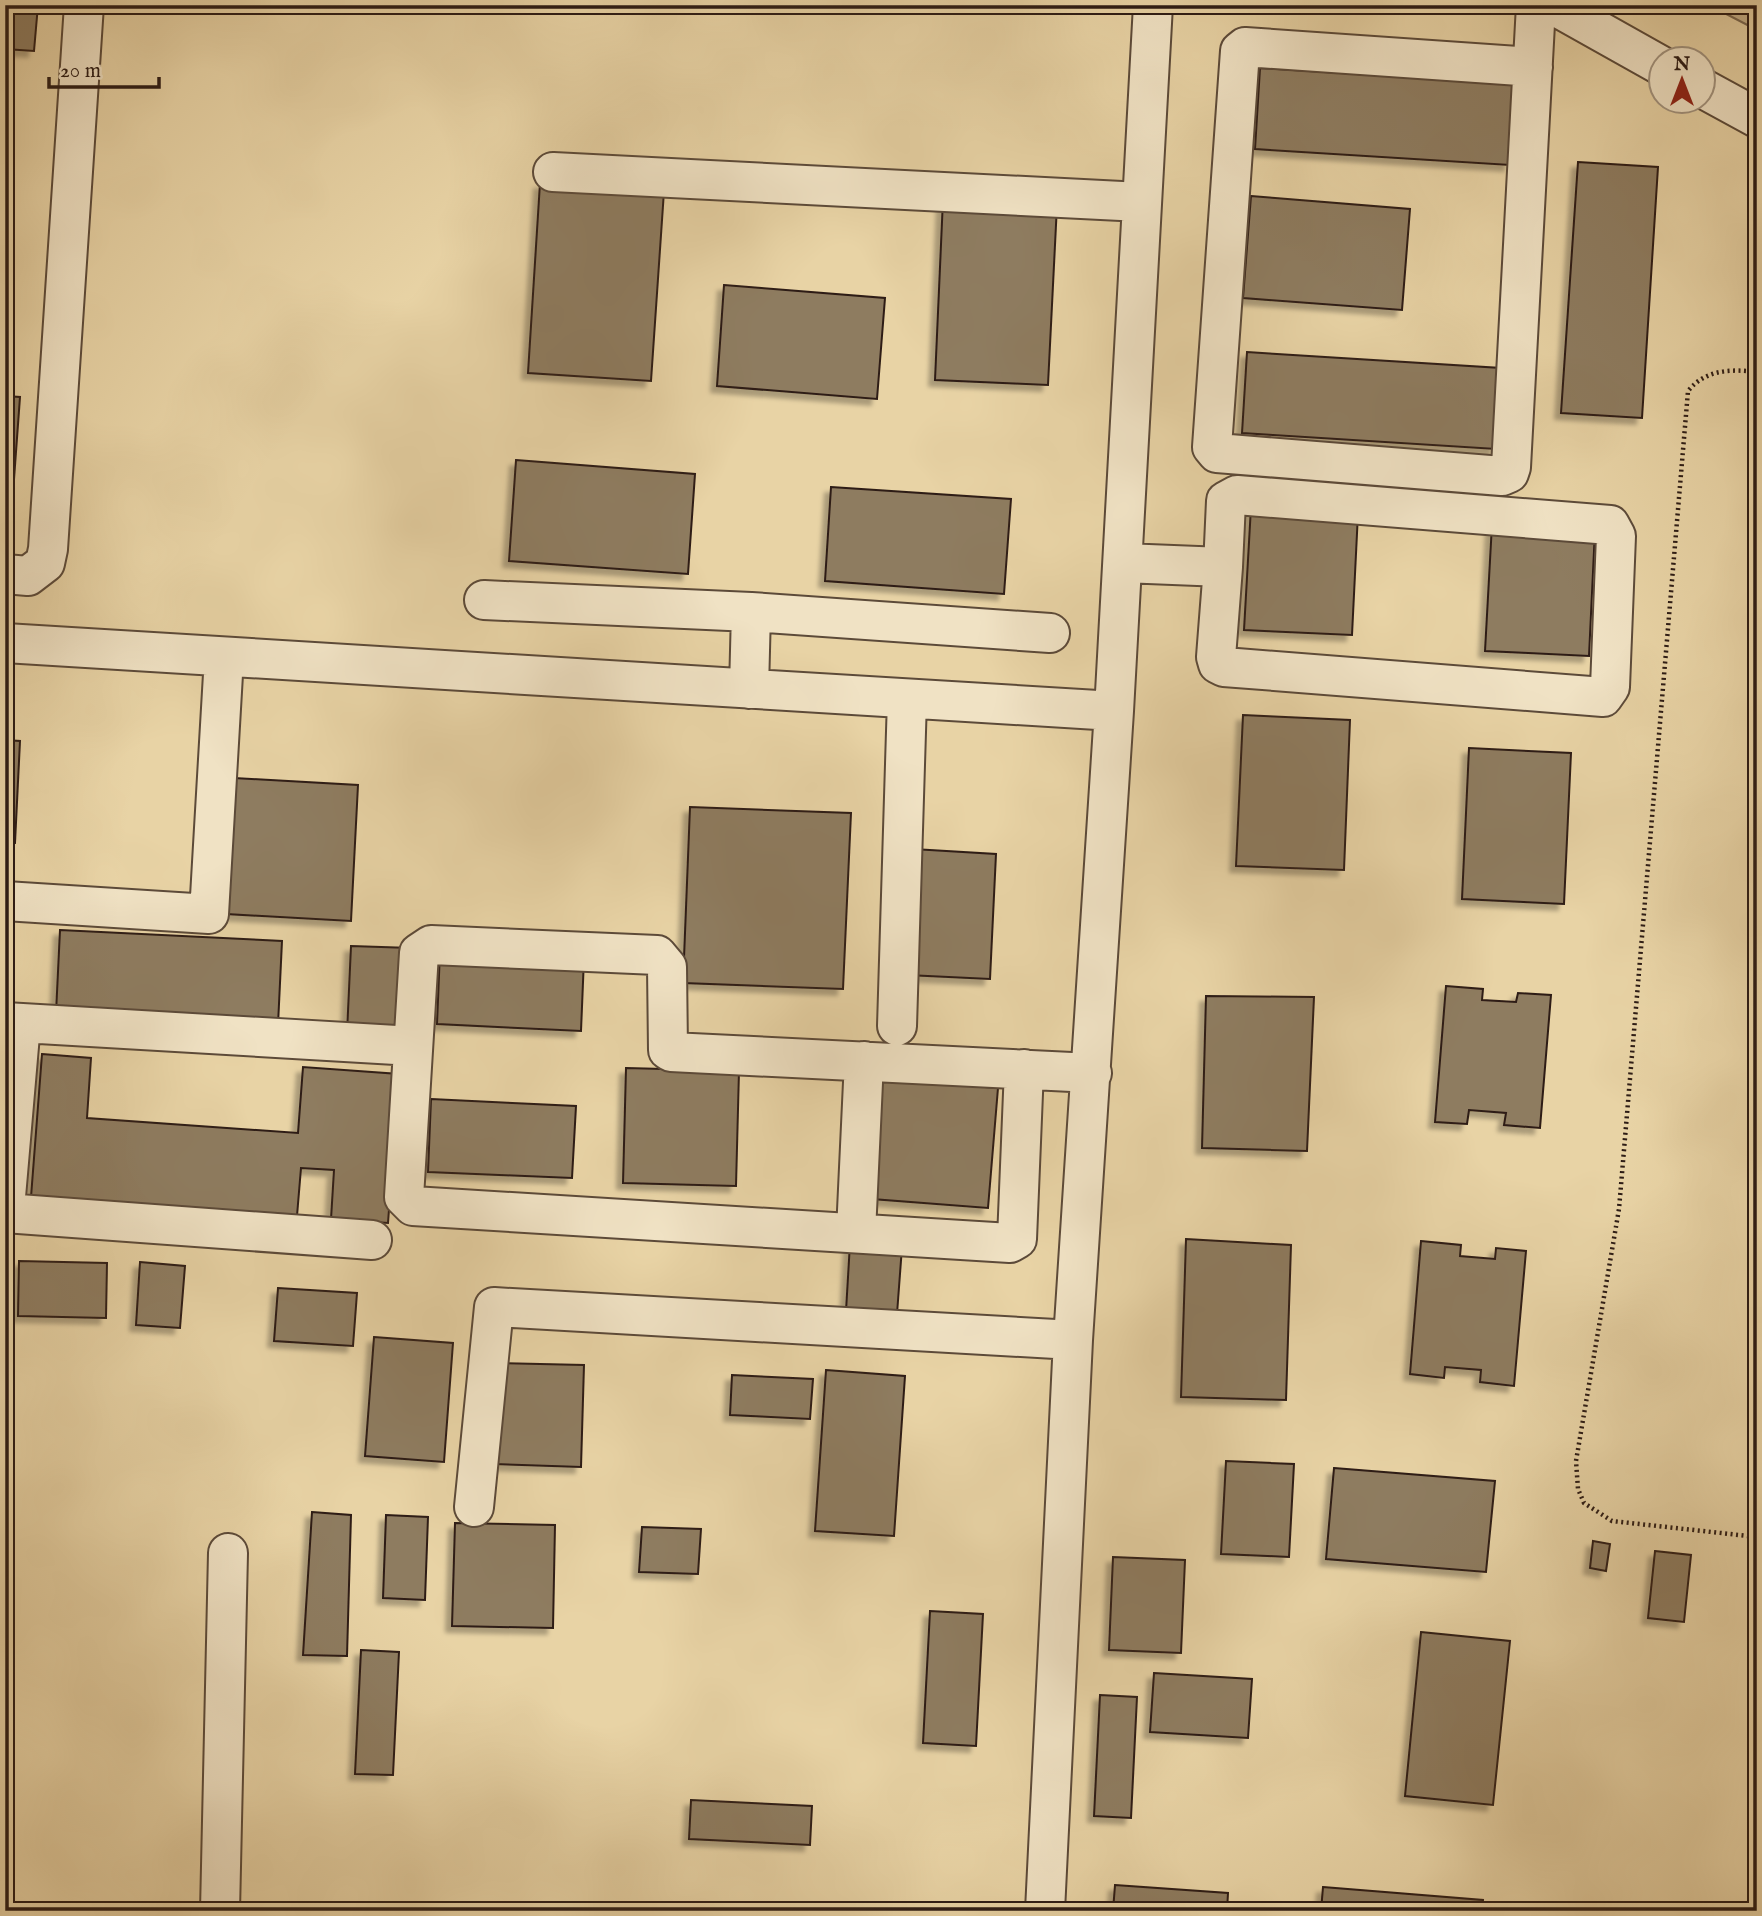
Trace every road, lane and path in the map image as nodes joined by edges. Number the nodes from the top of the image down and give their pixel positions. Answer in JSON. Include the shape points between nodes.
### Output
{"nodes":[{"id":1,"x":84,"y":5,"type":"edge"},
{"id":2,"x":1153,"y":5,"type":"edge"},
{"id":3,"x":1536,"y":5,"type":"edge"},
{"id":4,"x":1553,"y":5,"type":"edge"},
{"id":5,"x":1646,"y":57,"type":"edge"},
{"id":6,"x":1533,"y":67,"type":"junction"},
{"id":7,"x":1716,"y":95,"type":"edge"},
{"id":8,"x":1757,"y":118,"type":"edge"},
{"id":9,"x":552,"y":172,"type":"dead end"},
{"id":10,"x":1141,"y":202,"type":"junction"},
{"id":11,"x":1757,"y":372,"type":"edge"},
{"id":12,"x":1123,"y":563,"type":"junction"},
{"id":13,"x":1223,"y":567,"type":"junction"},
{"id":14,"x":5,"y":574,"type":"edge"},
{"id":15,"x":485,"y":600,"type":"dead end"},
{"id":16,"x":751,"y":612,"type":"junction"},
{"id":17,"x":1050,"y":633,"type":"dead end"},
{"id":18,"x":5,"y":643,"type":"edge"},
{"id":19,"x":225,"y":657,"type":"junction"},
{"id":20,"x":748,"y":689,"type":"junction"},
{"id":21,"x":907,"y":699,"type":"junction"},
{"id":22,"x":1114,"y":711,"type":"junction"},
{"id":23,"x":5,"y":901,"type":"edge"},
{"id":24,"x":13,"y":1022,"type":"edge"},
{"id":25,"x":897,"y":1026,"type":"dead end"},
{"id":26,"x":396,"y":1045,"type":"dead end"},
{"id":27,"x":864,"y":1061,"type":"junction"},
{"id":28,"x":1024,"y":1069,"type":"junction"},
{"id":29,"x":1092,"y":1073,"type":"junction"},
{"id":30,"x":5,"y":1210,"type":"edge"},
{"id":31,"x":856,"y":1232,"type":"junction"},
{"id":32,"x":372,"y":1240,"type":"dead end"},
{"id":33,"x":1073,"y":1340,"type":"junction"},
{"id":34,"x":474,"y":1507,"type":"dead end"},
{"id":35,"x":1757,"y":1536,"type":"edge"},
{"id":36,"x":228,"y":1553,"type":"dead end"},
{"id":37,"x":220,"y":1911,"type":"edge"},
{"id":38,"x":1045,"y":1911,"type":"edge"}],
"edges":[{"from":1,"to":14,"type":"street","via":[[48,549],[45,563],[29,576]]},
{"from":2,"to":10,"type":"street"},
{"from":3,"to":6,"type":"street"},
{"from":4,"to":5,"type":"street"},
{"from":6,"to":6,"type":"street","via":[[1509,473],[1217,453],[1212,447],[1240,51],[1245,47]]},
{"from":7,"to":8,"type":"street"},
{"from":9,"to":10,"type":"street"},
{"from":10,"to":12,"type":"street"},
{"from":11,"to":35,"type":"path","via":[[1715,372],[1698,379],[1688,391],[1619,1209],[1576,1461],[1584,1503],[1612,1521]]},
{"from":12,"to":13,"type":"street"},
{"from":12,"to":22,"type":"street"},
{"from":13,"to":13,"type":"street","via":[[1226,501],[1237,495],[1610,525],[1616,536],[1610,687],[1603,697],[1224,667],[1216,657]]},
{"from":15,"to":16,"type":"street"},
{"from":16,"to":17,"type":"street"},
{"from":16,"to":20,"type":"street"},
{"from":18,"to":19,"type":"street"},
{"from":19,"to":20,"type":"street"},
{"from":19,"to":23,"type":"street","via":[[209,914]]},
{"from":20,"to":21,"type":"street"},
{"from":21,"to":22,"type":"street"},
{"from":21,"to":25,"type":"street"},
{"from":22,"to":29,"type":"street"},
{"from":24,"to":26,"type":"street"},
{"from":24,"to":30,"type":"street"},
{"from":27,"to":28,"type":"street"},
{"from":27,"to":31,"type":"street"},
{"from":27,"to":31,"type":"street","via":[[671,1052],[667,967],[657,955],[431,945],[419,953],[404,1197],[413,1206]]},
{"from":28,"to":29,"type":"street"},
{"from":28,"to":31,"type":"street","via":[[1014,1242]]},
{"from":29,"to":33,"type":"street"},
{"from":30,"to":32,"type":"street"},
{"from":33,"to":34,"type":"street","via":[[494,1307]]},
{"from":33,"to":38,"type":"street"},
{"from":36,"to":37,"type":"street"}]}
